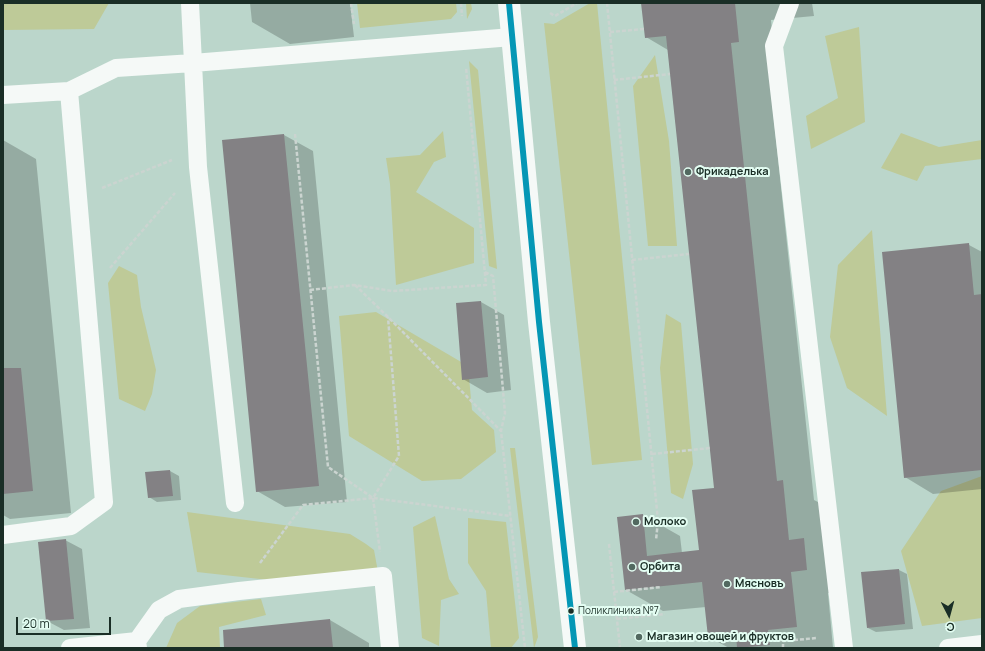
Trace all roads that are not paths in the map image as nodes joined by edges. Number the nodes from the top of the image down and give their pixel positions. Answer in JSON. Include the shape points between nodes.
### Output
{"nodes":[{"id":1,"x":190,"y":3,"type":"edge"},
{"id":2,"x":509,"y":3,"type":"edge"},
{"id":3,"x":790,"y":3,"type":"edge"},
{"id":4,"x":512,"y":37,"type":"junction"},
{"id":5,"x":193,"y":63,"type":"junction"},
{"id":6,"x":69,"y":91,"type":"junction"},
{"id":7,"x":3,"y":95,"type":"edge"},
{"id":8,"x":235,"y":503,"type":"dead end"},
{"id":9,"x":3,"y":536,"type":"edge"},
{"id":10,"x":843,"y":641,"type":"edge"},
{"id":11,"x":982,"y":644,"type":"edge"},
{"id":12,"x":137,"y":645,"type":"edge"},
{"id":13,"x":70,"y":648,"type":"edge"},
{"id":14,"x":390,"y":648,"type":"edge"},
{"id":15,"x":575,"y":648,"type":"edge"},
{"id":16,"x":948,"y":648,"type":"edge"}],
"edges":[{"from":1,"to":5,"type":"lane"},
{"from":2,"to":4,"type":"street"},
{"from":3,"to":10,"type":"lane","via":[[774,46]]},
{"from":4,"to":5,"type":"lane"},
{"from":4,"to":15,"type":"street","via":[[539,322]]},
{"from":5,"to":6,"type":"lane","via":[[116,68]]},
{"from":5,"to":8,"type":"lane","via":[[198,159]]},
{"from":6,"to":7,"type":"lane"},
{"from":6,"to":9,"type":"lane","via":[[104,502],[71,526]]},
{"from":11,"to":16,"type":"lane"},
{"from":12,"to":13,"type":"lane"},
{"from":12,"to":14,"type":"lane","via":[[159,610],[180,599],[383,576]]}]}
